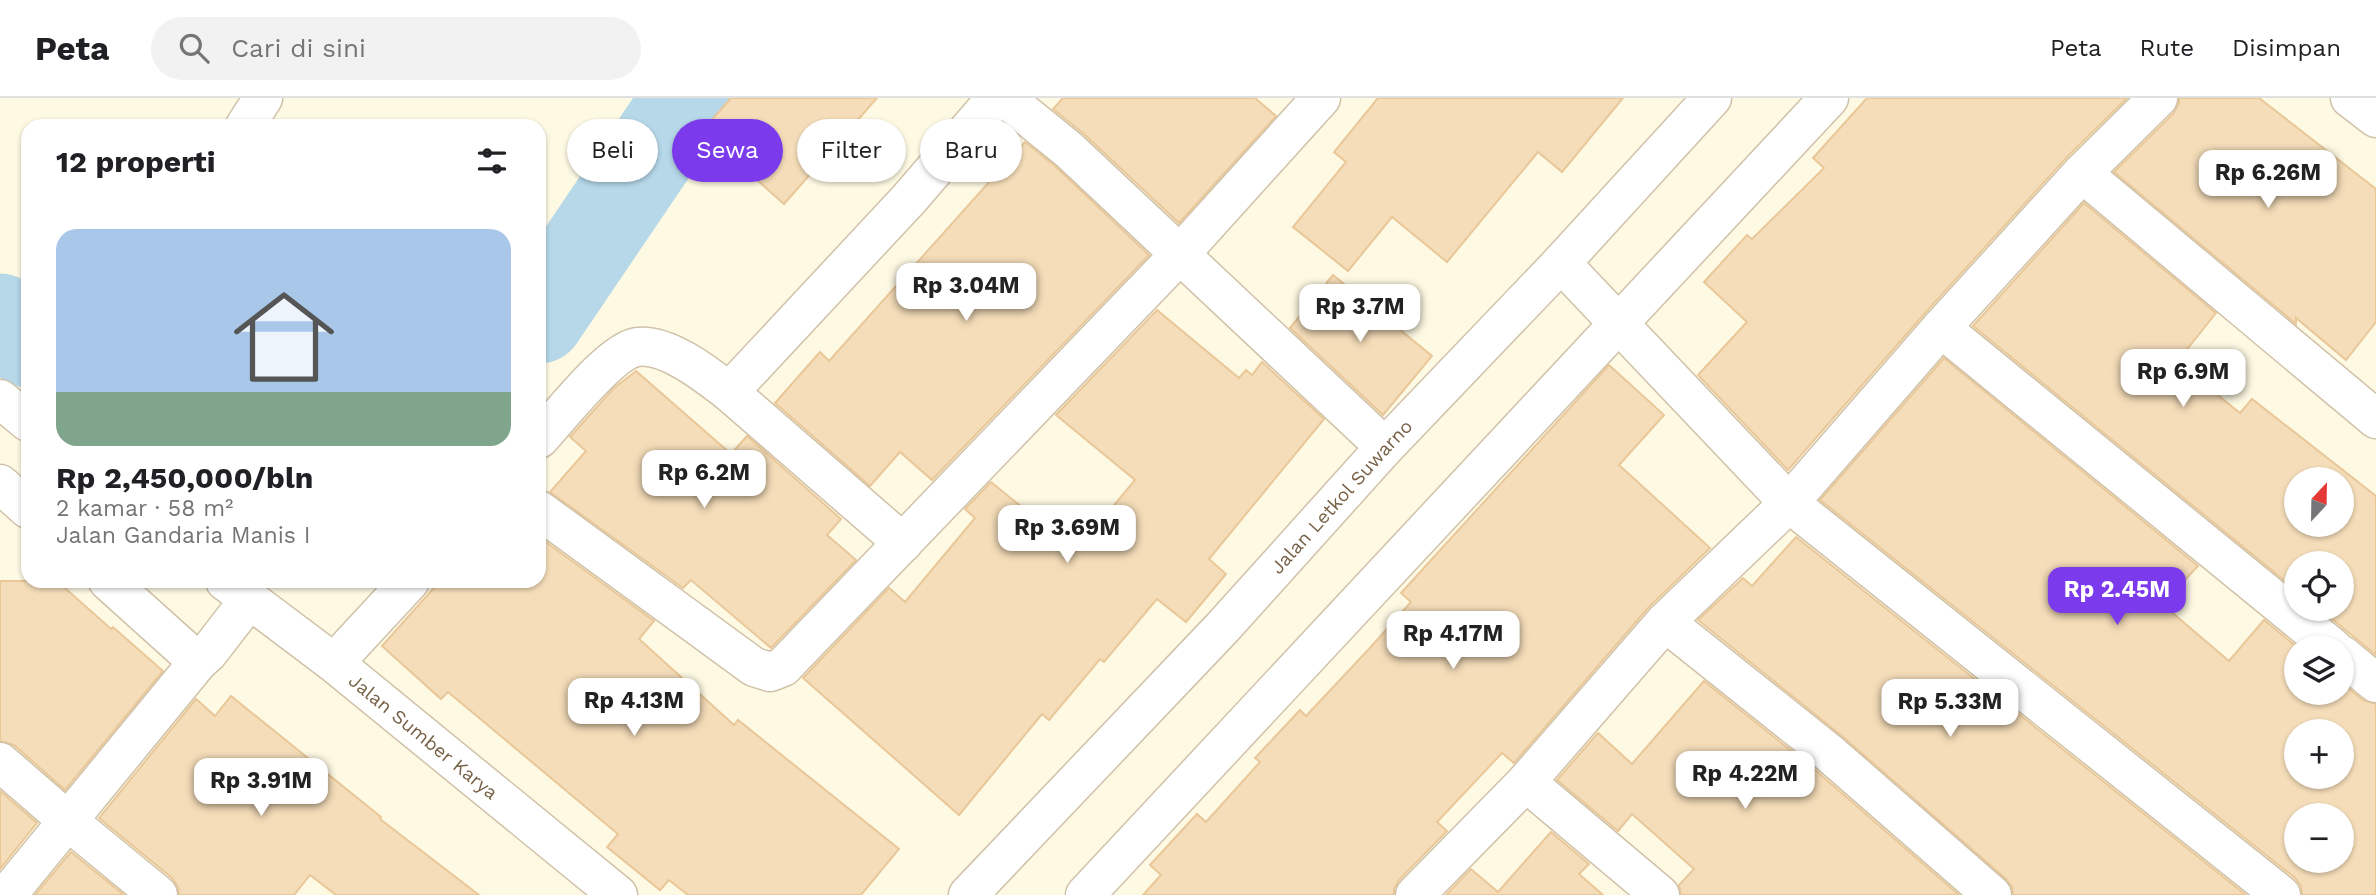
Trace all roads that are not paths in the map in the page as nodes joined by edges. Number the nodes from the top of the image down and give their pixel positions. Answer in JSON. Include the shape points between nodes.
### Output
{"nodes":[{"id":1,"x":263,"y":98,"type":"edge"},
{"id":2,"x":996,"y":98,"type":"edge"},
{"id":3,"x":1005,"y":98,"type":"edge"},
{"id":4,"x":1321,"y":98,"type":"edge"},
{"id":5,"x":1712,"y":98,"type":"edge"},
{"id":6,"x":1829,"y":98,"type":"edge"},
{"id":7,"x":2158,"y":98,"type":"edge"},
{"id":8,"x":2350,"y":98,"type":"edge"},
{"id":9,"x":2376,"y":118,"type":"edge"},
{"id":10,"x":250,"y":119,"type":"edge"},
{"id":11,"x":2082,"y":173,"type":"junction"},
{"id":12,"x":1180,"y":254,"type":"junction"},
{"id":13,"x":1561,"y":263,"type":"junction"},
{"id":14,"x":1618,"y":324,"type":"junction"},
{"id":15,"x":1941,"y":328,"type":"junction"},
{"id":16,"x":729,"y":392,"type":"junction"},
{"id":17,"x":0,"y":398,"type":"edge"},
{"id":18,"x":21,"y":416,"type":"edge"},
{"id":19,"x":2376,"y":419,"type":"edge"},
{"id":20,"x":546,"y":432,"type":"edge"},
{"id":21,"x":1385,"y":447,"type":"junction"},
{"id":22,"x":0,"y":484,"type":"edge"},
{"id":23,"x":21,"y":503,"type":"edge"},
{"id":24,"x":1789,"y":503,"type":"junction"},
{"id":25,"x":546,"y":515,"type":"edge"},
{"id":26,"x":903,"y":543,"type":"junction"},
{"id":27,"x":116,"y":588,"type":"edge"},
{"id":28,"x":404,"y":588,"type":"edge"},
{"id":29,"x":237,"y":590,"type":"edge"},
{"id":30,"x":1665,"y":622,"type":"junction"},
{"id":31,"x":2317,"y":635,"type":"edge"},
{"id":32,"x":198,"y":662,"type":"junction"},
{"id":33,"x":334,"y":663,"type":"junction"},
{"id":34,"x":2354,"y":664,"type":"edge"},
{"id":35,"x":2376,"y":683,"type":"edge"},
{"id":36,"x":0,"y":762,"type":"edge"},
{"id":37,"x":1526,"y":782,"type":"junction"},
{"id":38,"x":68,"y":821,"type":"junction"},
{"id":39,"x":7,"y":895,"type":"edge"},
{"id":40,"x":158,"y":895,"type":"edge"},
{"id":41,"x":618,"y":895,"type":"edge"},
{"id":42,"x":968,"y":895,"type":"edge"},
{"id":43,"x":1085,"y":895,"type":"edge"},
{"id":44,"x":1415,"y":895,"type":"edge"},
{"id":45,"x":1660,"y":895,"type":"edge"},
{"id":46,"x":1992,"y":895,"type":"edge"},
{"id":47,"x":2281,"y":895,"type":"edge"}],
"edges":[{"from":1,"to":10,"type":"street"},
{"from":2,"to":16,"type":"street"},
{"from":3,"to":12,"type":"street","via":[[1069,150]]},
{"from":4,"to":12,"type":"street"},
{"from":5,"to":13,"type":"street","name":"Jalan Letkol Suwarno"},
{"from":6,"to":14,"type":"street"},
{"from":7,"to":11,"type":"street"},
{"from":8,"to":9,"type":"street"},
{"from":11,"to":15,"type":"street"},
{"from":11,"to":19,"type":"street"},
{"from":12,"to":21,"type":"street"},
{"from":12,"to":26,"type":"street"},
{"from":13,"to":14,"type":"street"},
{"from":13,"to":21,"type":"street","name":"Jalan Letkol Suwarno"},
{"from":14,"to":24,"type":"street"},
{"from":14,"to":43,"type":"street"},
{"from":15,"to":24,"type":"street"},
{"from":15,"to":31,"type":"street"},
{"from":16,"to":20,"type":"street","via":[[699,369],[661,351],[638,347],[619,354]]},
{"from":16,"to":26,"type":"street"},
{"from":17,"to":18,"type":"street"},
{"from":21,"to":42,"type":"street","name":"Jalan Letkol Suwarno"},
{"from":22,"to":23,"type":"street"},
{"from":24,"to":30,"type":"street"},
{"from":24,"to":47,"type":"street"},
{"from":25,"to":26,"type":"street","via":[[754,667],[770,672],[783,667]]},
{"from":27,"to":32,"type":"street"},
{"from":28,"to":33,"type":"street"},
{"from":29,"to":32,"type":"street","via":[[208,653]]},
{"from":29,"to":33,"type":"street","name":"Jalan Sumber Karya"},
{"from":30,"to":37,"type":"street"},
{"from":30,"to":46,"type":"street","via":[[1828,752]]},
{"from":32,"to":38,"type":"street"},
{"from":33,"to":41,"type":"street","name":"Jalan Sumber Karya"},
{"from":34,"to":35,"type":"street"},
{"from":36,"to":38,"type":"street"},
{"from":37,"to":44,"type":"street"},
{"from":37,"to":45,"type":"street"},
{"from":38,"to":39,"type":"street"},
{"from":38,"to":40,"type":"street"}]}
